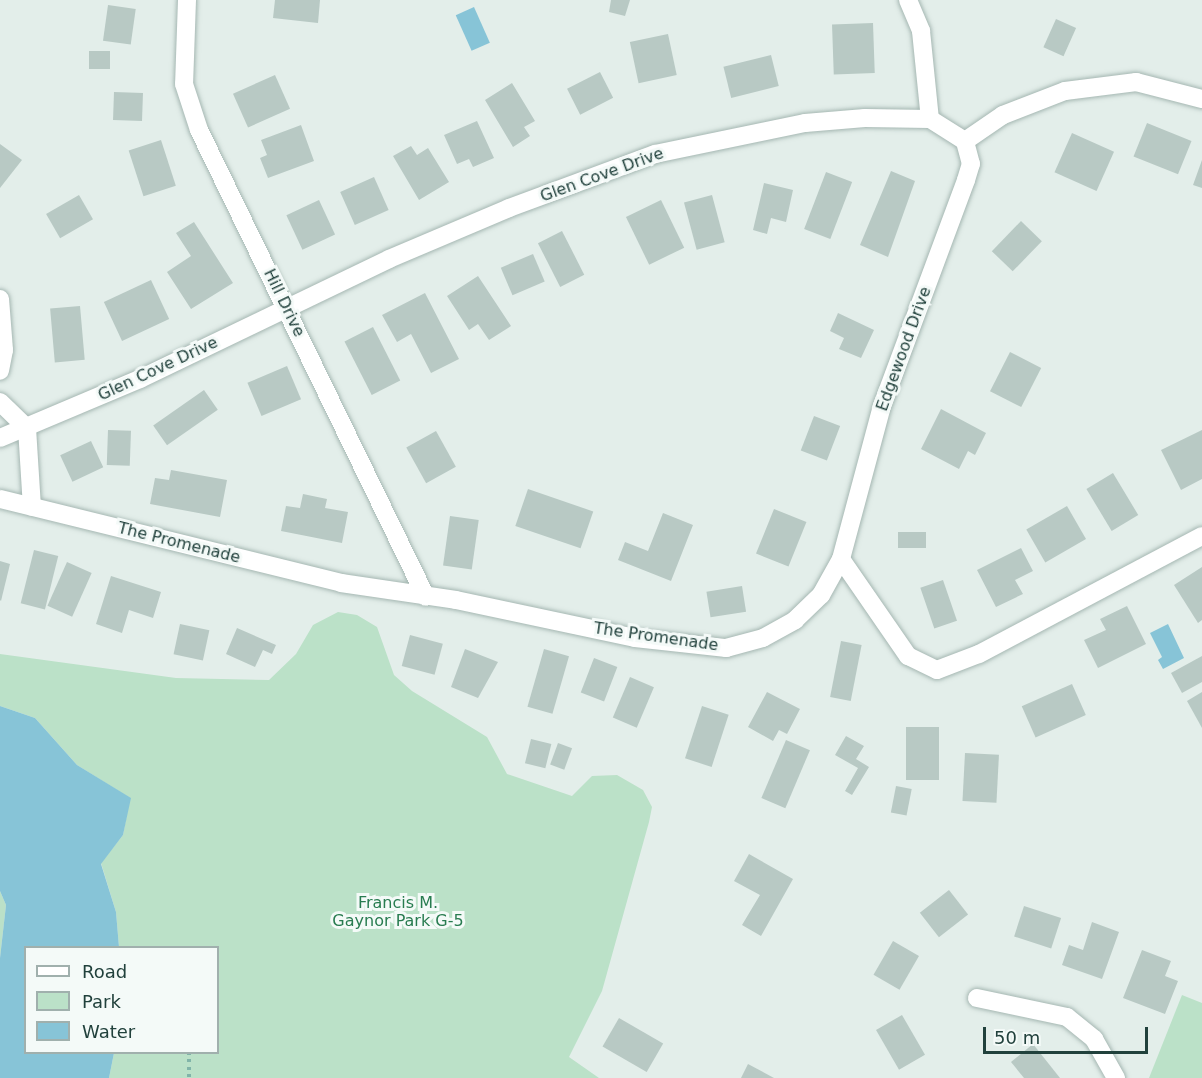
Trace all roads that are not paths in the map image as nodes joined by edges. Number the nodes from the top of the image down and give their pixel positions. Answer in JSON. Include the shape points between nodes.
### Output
{"nodes":[{"id":1,"x":187,"y":0,"type":"edge"},
{"id":2,"x":908,"y":0,"type":"edge"},
{"id":3,"x":1202,"y":99,"type":"edge"},
{"id":4,"x":930,"y":119,"type":"junction"},
{"id":5,"x":965,"y":141,"type":"junction"},
{"id":6,"x":0,"y":299,"type":"edge"},
{"id":7,"x":287,"y":308,"type":"junction"},
{"id":8,"x":0,"y":371,"type":"edge"},
{"id":9,"x":0,"y":402,"type":"edge"},
{"id":10,"x":27,"y":428,"type":"junction"},
{"id":11,"x":0,"y":438,"type":"edge"},
{"id":12,"x":0,"y":499,"type":"edge"},
{"id":13,"x":33,"y":507,"type":"junction"},
{"id":14,"x":1202,"y":536,"type":"edge"},
{"id":15,"x":842,"y":559,"type":"junction"},
{"id":16,"x":426,"y":597,"type":"junction"},
{"id":17,"x":977,"y":998,"type":"dead end"},
{"id":18,"x":1116,"y":1078,"type":"edge"}],
"edges":[{"from":1,"to":7,"type":"street","name":"Hill Drive","via":[[183,51],[187,93],[199,130]]},
{"from":2,"to":4,"type":"street","via":[[921,32]]},
{"from":3,"to":5,"type":"street","via":[[1136,82],[1065,91],[1002,115]]},
{"from":4,"to":5,"type":"street"},
{"from":4,"to":7,"type":"street","name":"Glen Cove Drive","via":[[865,117],[805,123],[655,154],[509,208]]},
{"from":5,"to":15,"type":"street","name":"Edgewood Drive","via":[[968,172],[882,406]]},
{"from":6,"to":8,"type":"street","via":[[4,350]]},
{"from":7,"to":10,"type":"street","name":"Glen Cove Drive"},
{"from":7,"to":16,"type":"street","name":"Hill Drive"},
{"from":9,"to":10,"type":"street"},
{"from":10,"to":11,"type":"street","name":"Glen Cove Drive"},
{"from":10,"to":13,"type":"street"},
{"from":12,"to":13,"type":"street","name":"The Promenade"},
{"from":13,"to":16,"type":"street","name":"The Promenade","via":[[341,584]]},
{"from":14,"to":15,"type":"street","via":[[979,654],[937,670],[908,656]]},
{"from":15,"to":16,"type":"street","name":"The Promenade","via":[[821,595],[795,620],[763,638],[726,648],[635,638]]},
{"from":17,"to":18,"type":"street","via":[[1067,1017],[1094,1039]]}]}
